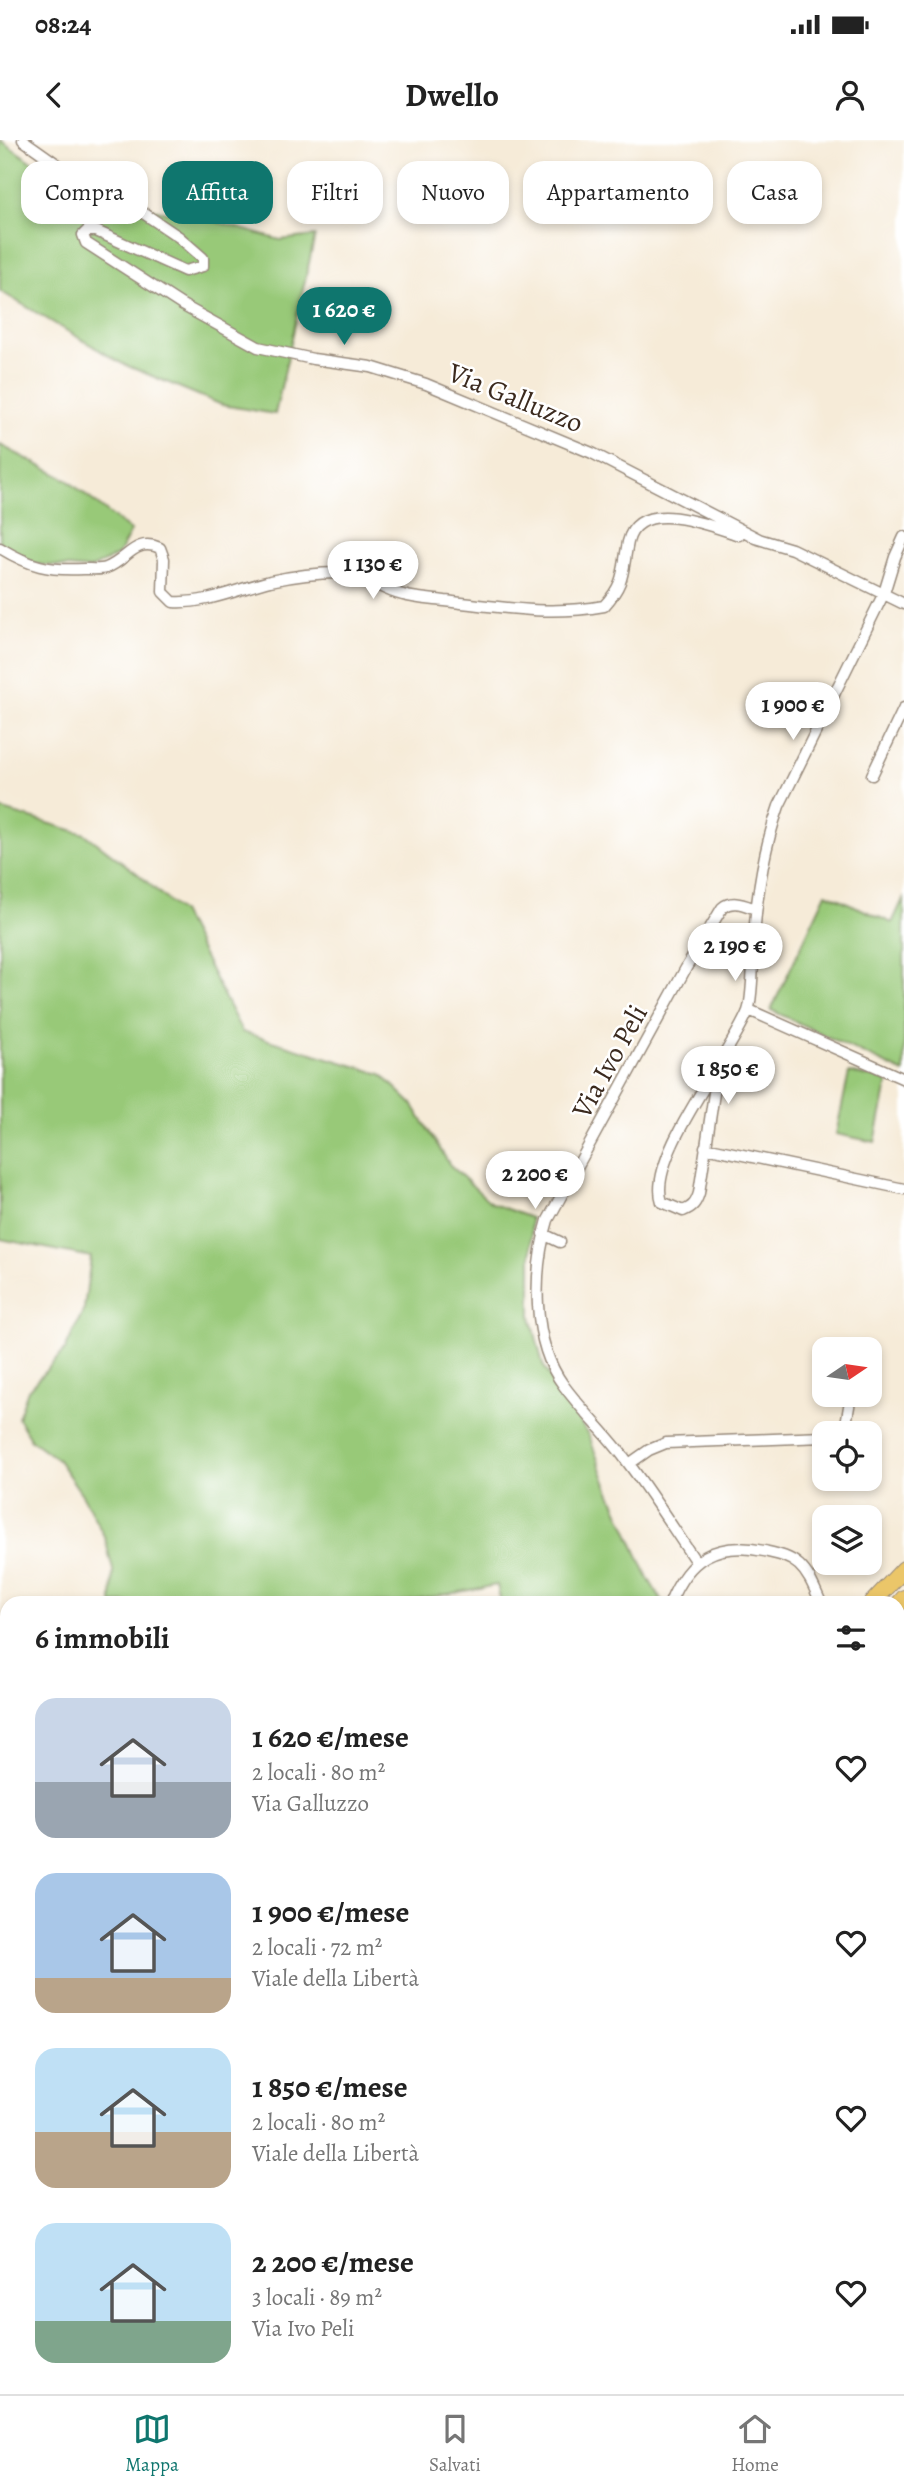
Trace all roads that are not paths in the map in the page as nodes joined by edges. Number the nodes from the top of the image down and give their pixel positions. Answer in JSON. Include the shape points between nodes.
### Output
{"nodes":[{"id":1,"x":23,"y":140,"type":"edge"},
{"id":2,"x":904,"y":537,"type":"edge"},
{"id":3,"x":760,"y":539,"type":"junction"},
{"id":4,"x":0,"y":548,"type":"edge"},
{"id":5,"x":884,"y":593,"type":"junction"},
{"id":6,"x":904,"y":604,"type":"edge"},
{"id":7,"x":904,"y":708,"type":"edge"},
{"id":8,"x":872,"y":775,"type":"dead end"},
{"id":9,"x":756,"y":909,"type":"junction"},
{"id":10,"x":749,"y":1010,"type":"junction"},
{"id":11,"x":719,"y":1060,"type":"junction"},
{"id":12,"x":904,"y":1079,"type":"edge"},
{"id":13,"x":705,"y":1147,"type":"junction"},
{"id":14,"x":904,"y":1188,"type":"edge"},
{"id":15,"x":543,"y":1234,"type":"junction"},
{"id":16,"x":560,"y":1242,"type":"dead end"},
{"id":17,"x":812,"y":1437,"type":"edge"},
{"id":18,"x":629,"y":1464,"type":"junction"},
{"id":19,"x":696,"y":1562,"type":"junction"},
{"id":20,"x":904,"y":1569,"type":"edge"},
{"id":21,"x":673,"y":1596,"type":"edge"},
{"id":22,"x":818,"y":1596,"type":"edge"},
{"id":23,"x":879,"y":1596,"type":"edge"}],
"edges":[{"from":1,"to":3,"type":"street","name":"Via Galluzzo","via":[[81,181],[118,196],[179,237],[203,258],[203,266],[185,271],[96,231],[83,235],[86,243],[258,347],[371,367],[426,384],[592,453]]},
{"from":2,"to":5,"type":"street"},
{"from":3,"to":4,"type":"street","via":[[682,517],[639,523],[629,537],[621,586],[604,606],[553,611],[403,595],[365,577],[343,573],[272,580],[200,601],[173,602],[163,592],[160,548],[149,543],[105,568],[77,570],[35,566]]},
{"from":3,"to":5,"type":"street","via":[[792,549]]},
{"from":5,"to":6,"type":"street"},
{"from":5,"to":9,"type":"street","via":[[779,806],[768,837]]},
{"from":7,"to":8,"type":"street"},
{"from":9,"to":10,"type":"street"},
{"from":9,"to":15,"type":"street","name":"Via Ivo Peli","via":[[734,902],[722,908]]},
{"from":10,"to":11,"type":"street"},
{"from":10,"to":12,"type":"street"},
{"from":11,"to":13,"type":"street"},
{"from":11,"to":13,"type":"street","via":[[672,1147],[659,1186],[662,1202],[683,1211],[696,1202]]},
{"from":13,"to":14,"type":"street"},
{"from":15,"to":16,"type":"street"},
{"from":15,"to":18,"type":"street","name":"Via Ivo Peli","via":[[538,1293],[548,1359],[563,1385]]},
{"from":17,"to":18,"type":"street","via":[[666,1443]]},
{"from":18,"to":19,"type":"street","name":"Via Ivo Peli"},
{"from":19,"to":21,"type":"street"},
{"from":19,"to":22,"type":"street","via":[[728,1548],[786,1556],[801,1566]]},
{"from":20,"to":23,"type":"highway"}]}
